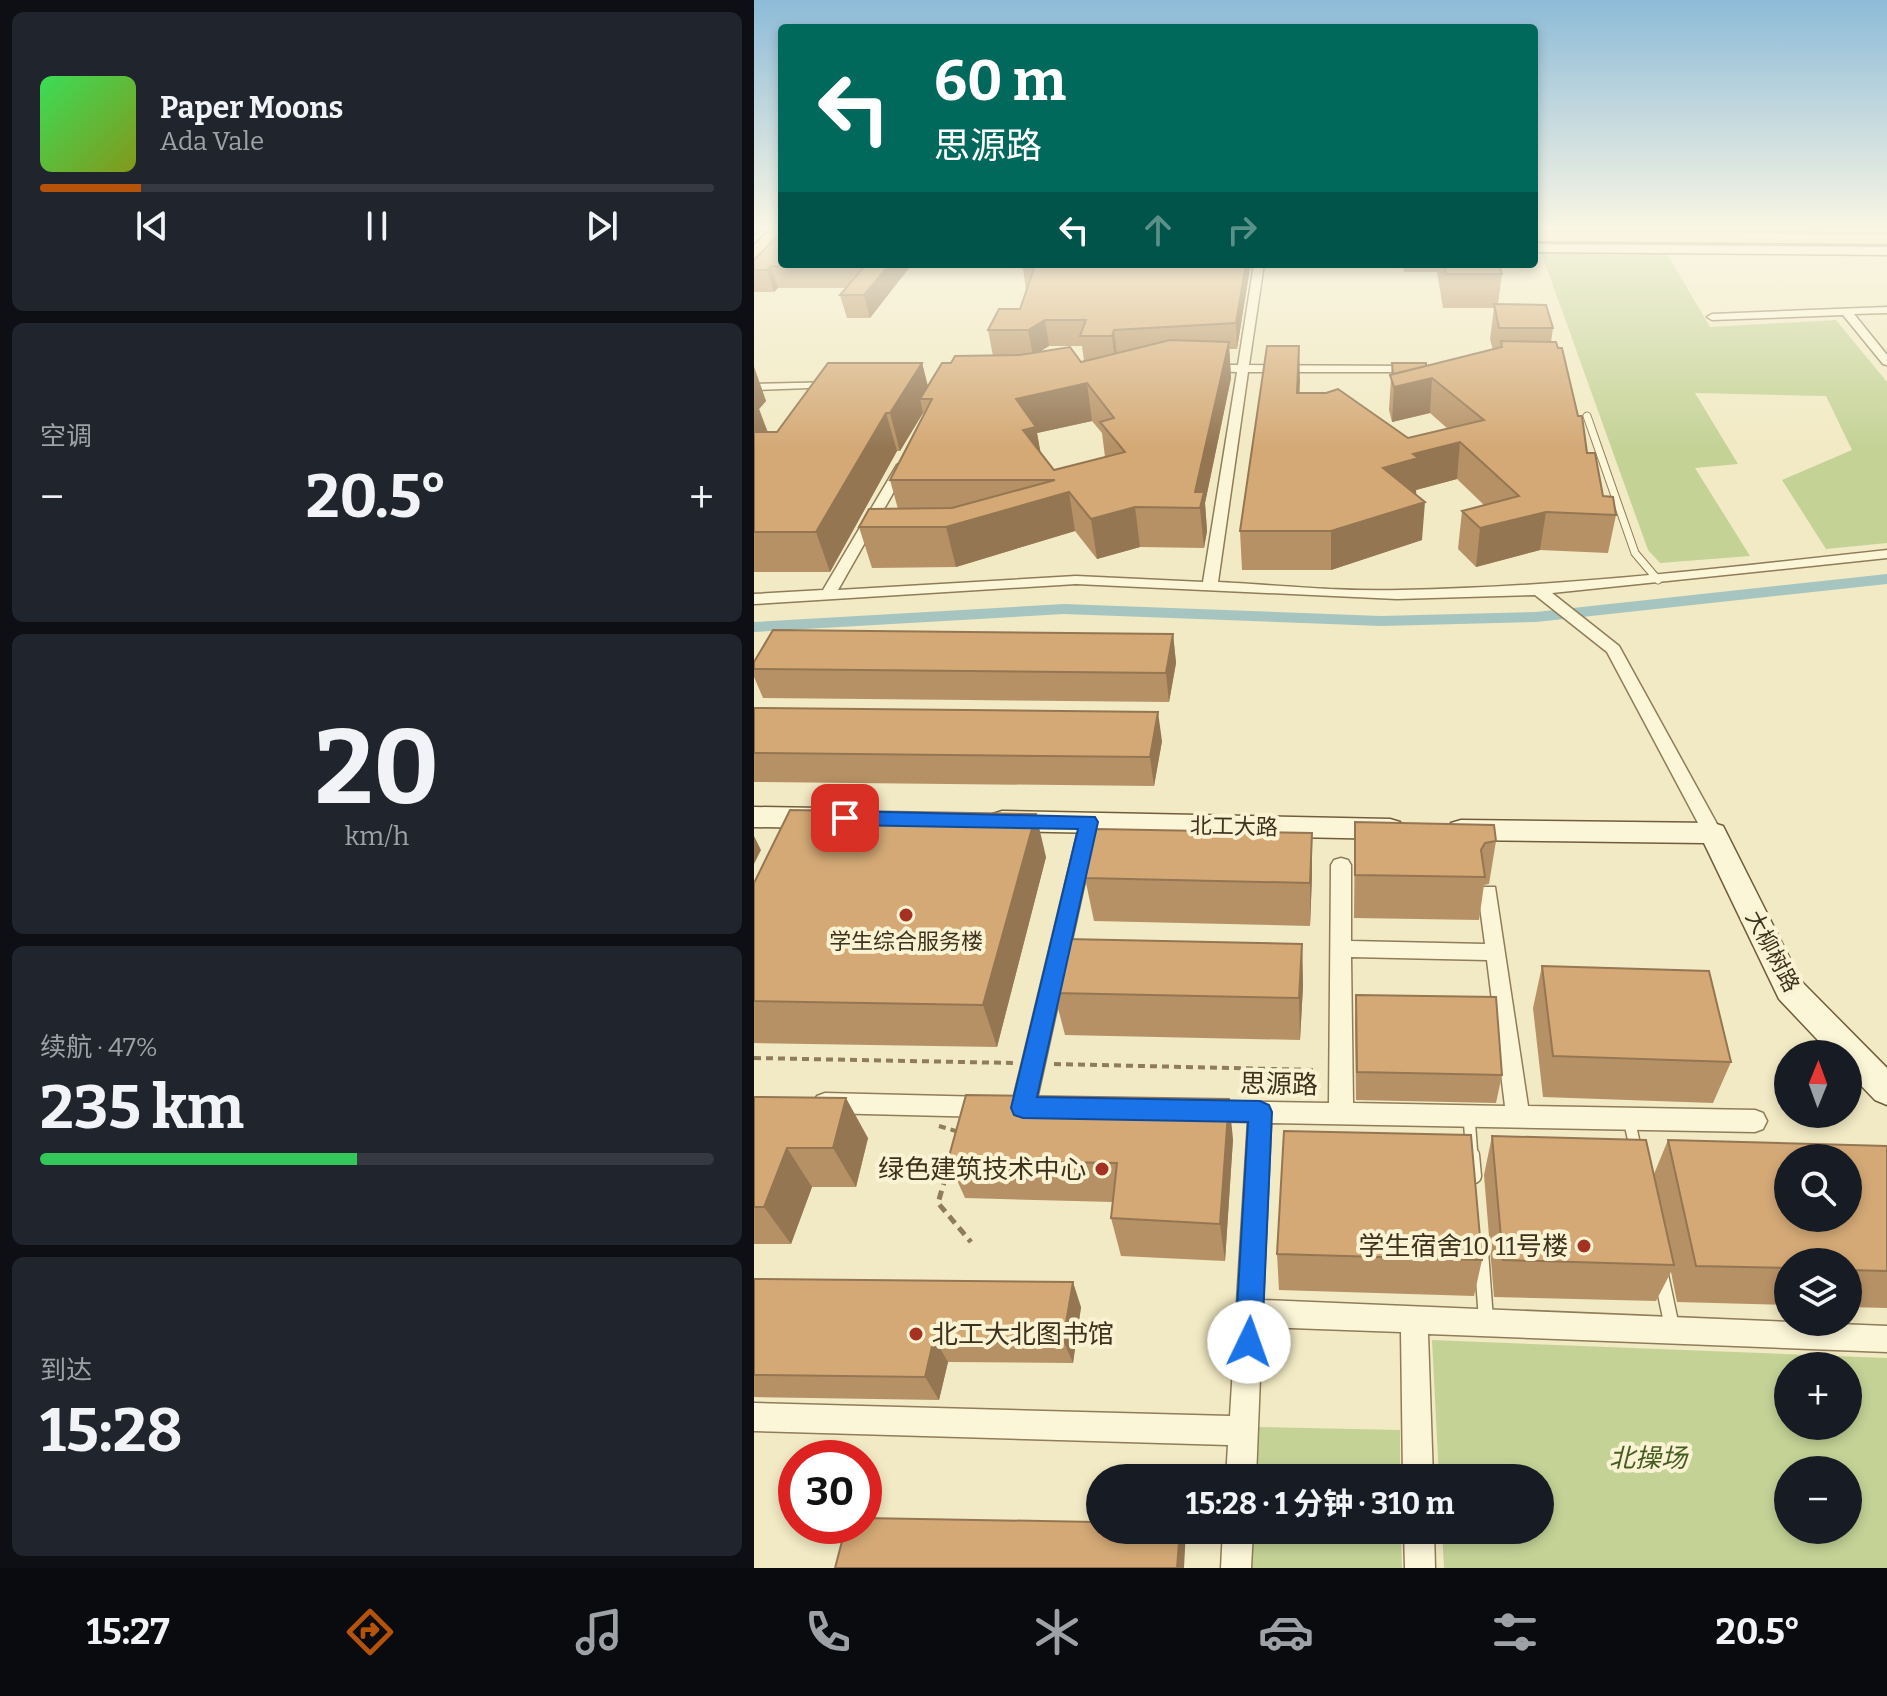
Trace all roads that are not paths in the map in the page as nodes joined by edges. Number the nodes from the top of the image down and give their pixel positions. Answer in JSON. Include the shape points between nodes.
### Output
{"nodes":[{"id":1,"x":1254,"y":302,"type":"edge"},
{"id":2,"x":1887,"y":310,"type":"edge"},
{"id":3,"x":1846,"y":312,"type":"junction"},
{"id":4,"x":1712,"y":317,"type":"dead end"},
{"id":5,"x":1887,"y":362,"type":"edge"},
{"id":6,"x":1245,"y":367,"type":"junction"},
{"id":7,"x":1188,"y":368,"type":"edge"},
{"id":8,"x":1431,"y":369,"type":"edge"},
{"id":9,"x":846,"y":383,"type":"edge"},
{"id":10,"x":754,"y":387,"type":"edge"},
{"id":11,"x":1587,"y":416,"type":"dead end"},
{"id":12,"x":914,"y":446,"type":"edge"},
{"id":13,"x":1887,"y":554,"type":"edge"},
{"id":14,"x":1658,"y":580,"type":"junction"},
{"id":15,"x":1210,"y":586,"type":"junction"},
{"id":16,"x":1538,"y":590,"type":"junction"},
{"id":17,"x":828,"y":594,"type":"junction"},
{"id":18,"x":754,"y":599,"type":"edge"},
{"id":19,"x":754,"y":817,"type":"edge"},
{"id":20,"x":850,"y":818,"type":"edge"},
{"id":21,"x":977,"y":820,"type":"edge"},
{"id":22,"x":1089,"y":822,"type":"junction"},
{"id":23,"x":1713,"y":833,"type":"junction"},
{"id":24,"x":1341,"y":865,"type":"dead end"},
{"id":25,"x":1488,"y":892,"type":"edge"},
{"id":26,"x":1340,"y":949,"type":"junction"},
{"id":27,"x":1496,"y":952,"type":"junction"},
{"id":28,"x":1475,"y":1014,"type":"edge"},
{"id":29,"x":1505,"y":1014,"type":"junction"},
{"id":30,"x":1887,"y":1090,"type":"edge"},
{"id":31,"x":796,"y":1103,"type":"edge"},
{"id":32,"x":1023,"y":1108,"type":"junction"},
{"id":33,"x":1054,"y":1108,"type":"edge"},
{"id":34,"x":1181,"y":1111,"type":"edge"},
{"id":35,"x":1260,"y":1112,"type":"junction"},
{"id":36,"x":1341,"y":1113,"type":"junction"},
{"id":37,"x":1469,"y":1116,"type":"junction"},
{"id":38,"x":1518,"y":1116,"type":"junction"},
{"id":39,"x":1629,"y":1119,"type":"junction"},
{"id":40,"x":1755,"y":1121,"type":"dead end"},
{"id":41,"x":1638,"y":1164,"type":"edge"},
{"id":42,"x":1476,"y":1195,"type":"edge"},
{"id":43,"x":1480,"y":1243,"type":"edge"},
{"id":44,"x":1657,"y":1254,"type":"edge"},
{"id":45,"x":1250,"y":1313,"type":"junction"},
{"id":46,"x":1414,"y":1319,"type":"junction"},
{"id":47,"x":1486,"y":1322,"type":"junction"},
{"id":48,"x":1672,"y":1330,"type":"junction"},
{"id":49,"x":1887,"y":1339,"type":"edge"},
{"id":50,"x":754,"y":1417,"type":"edge"},
{"id":51,"x":1244,"y":1431,"type":"junction"},
{"id":52,"x":1242,"y":1464,"type":"edge"},
{"id":53,"x":1418,"y":1464,"type":"edge"},
{"id":54,"x":1237,"y":1544,"type":"edge"},
{"id":55,"x":1419,"y":1544,"type":"edge"},
{"id":56,"x":1236,"y":1568,"type":"edge"},
{"id":57,"x":1420,"y":1568,"type":"edge"}],
"edges":[{"from":1,"to":6,"type":"street"},
{"from":2,"to":3,"type":"street"},
{"from":3,"to":4,"type":"street"},
{"from":3,"to":5,"type":"street"},
{"from":6,"to":7,"type":"street"},
{"from":6,"to":8,"type":"street"},
{"from":6,"to":15,"type":"street"},
{"from":9,"to":10,"type":"street"},
{"from":11,"to":14,"type":"lane","via":[[1635,553]]},
{"from":12,"to":17,"type":"street"},
{"from":13,"to":14,"type":"street"},
{"from":14,"to":16,"type":"street"},
{"from":15,"to":16,"type":"street","via":[[1397,595]]},
{"from":15,"to":17,"type":"street","via":[[1076,580]]},
{"from":16,"to":23,"type":"street","via":[[1613,649]]},
{"from":17,"to":18,"type":"street"},
{"from":19,"to":20,"type":"street"},
{"from":21,"to":22,"type":"street","name":"北工大路"},
{"from":22,"to":23,"type":"street","name":"北工大路"},
{"from":22,"to":32,"type":"street"},
{"from":23,"to":30,"type":"street","name":"大柳树路","via":[[1790,990]]},
{"from":24,"to":26,"type":"street"},
{"from":25,"to":27,"type":"street"},
{"from":26,"to":27,"type":"street"},
{"from":26,"to":36,"type":"street","via":[[1349,1012]]},
{"from":27,"to":29,"type":"street"},
{"from":28,"to":29,"type":"street"},
{"from":29,"to":38,"type":"street"},
{"from":31,"to":32,"type":"street"},
{"from":32,"to":33,"type":"street"},
{"from":34,"to":35,"type":"street","name":"思源路"},
{"from":35,"to":36,"type":"street","name":"思源路"},
{"from":35,"to":45,"type":"street"},
{"from":36,"to":37,"type":"street","name":"思源路"},
{"from":37,"to":38,"type":"street","name":"思源路"},
{"from":37,"to":42,"type":"lane"},
{"from":38,"to":39,"type":"street","name":"思源路"},
{"from":39,"to":40,"type":"street","name":"思源路"},
{"from":39,"to":41,"type":"lane"},
{"from":43,"to":47,"type":"lane"},
{"from":44,"to":48,"type":"lane"},
{"from":45,"to":46,"type":"street"},
{"from":45,"to":51,"type":"street"},
{"from":46,"to":47,"type":"street"},
{"from":46,"to":53,"type":"street"},
{"from":47,"to":48,"type":"street"},
{"from":48,"to":49,"type":"street"},
{"from":50,"to":51,"type":"street"},
{"from":51,"to":52,"type":"street"},
{"from":54,"to":56,"type":"street"},
{"from":55,"to":57,"type":"street"}]}
